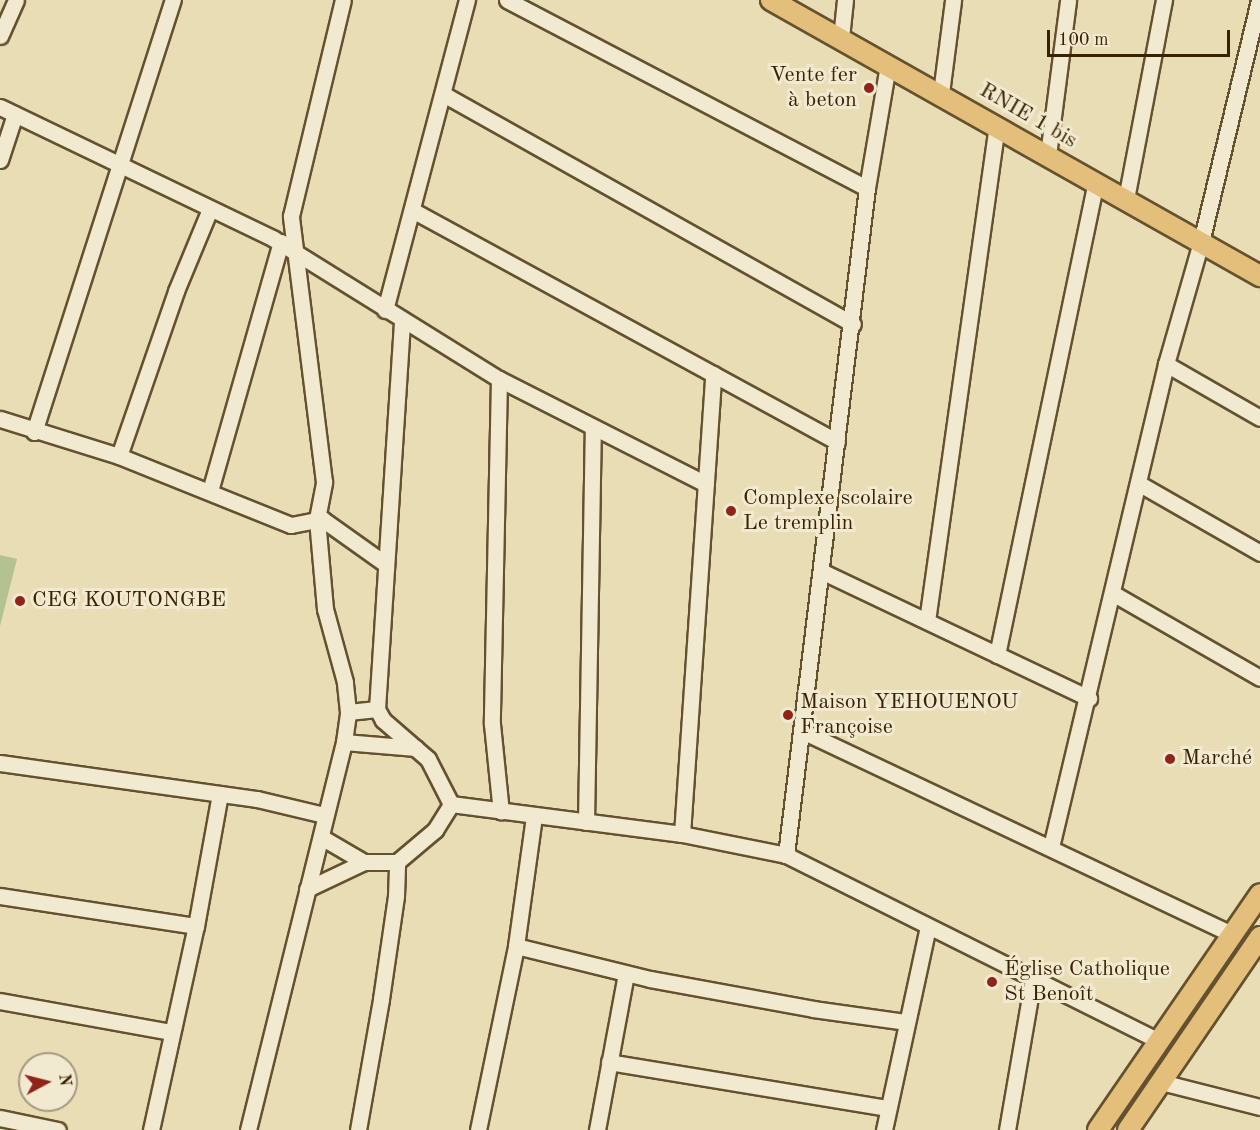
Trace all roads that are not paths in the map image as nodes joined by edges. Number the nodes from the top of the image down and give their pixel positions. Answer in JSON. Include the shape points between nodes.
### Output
{"nodes":[{"id":1,"x":16,"y":0,"type":"edge"},
{"id":2,"x":173,"y":0,"type":"edge"},
{"id":3,"x":343,"y":0,"type":"edge"},
{"id":4,"x":467,"y":0,"type":"edge"},
{"id":5,"x":507,"y":0,"type":"edge"},
{"id":6,"x":771,"y":0,"type":"edge"},
{"id":7,"x":845,"y":0,"type":"edge"},
{"id":8,"x":953,"y":0,"type":"edge"},
{"id":9,"x":1068,"y":0,"type":"edge"},
{"id":10,"x":1164,"y":0,"type":"edge"},
{"id":11,"x":1259,"y":0,"type":"edge"},
{"id":12,"x":0,"y":36,"type":"edge"},
{"id":13,"x":841,"y":38,"type":"junction"},
{"id":14,"x":888,"y":65,"type":"junction"},
{"id":15,"x":941,"y":93,"type":"junction"},
{"id":16,"x":442,"y":94,"type":"junction"},
{"id":17,"x":0,"y":107,"type":"edge"},
{"id":18,"x":15,"y":114,"type":"junction"},
{"id":19,"x":997,"y":125,"type":"junction"},
{"id":20,"x":1048,"y":154,"type":"junction"},
{"id":21,"x":0,"y":160,"type":"edge"},
{"id":22,"x":120,"y":165,"type":"junction"},
{"id":23,"x":1096,"y":182,"type":"junction"},
{"id":24,"x":867,"y":188,"type":"junction"},
{"id":25,"x":1126,"y":200,"type":"junction"},
{"id":26,"x":210,"y":209,"type":"junction"},
{"id":27,"x":412,"y":210,"type":"junction"},
{"id":28,"x":1201,"y":242,"type":"junction"},
{"id":29,"x":287,"y":247,"type":"junction"},
{"id":30,"x":1260,"y":276,"type":"edge"},
{"id":31,"x":385,"y":310,"type":"junction"},
{"id":32,"x":402,"y":320,"type":"junction"},
{"id":33,"x":853,"y":324,"type":"junction"},
{"id":34,"x":1166,"y":364,"type":"junction"},
{"id":35,"x":713,"y":374,"type":"junction"},
{"id":36,"x":499,"y":379,"type":"junction"},
{"id":37,"x":1260,"y":418,"type":"edge"},
{"id":38,"x":0,"y":419,"type":"edge"},
{"id":39,"x":593,"y":429,"type":"junction"},
{"id":40,"x":34,"y":432,"type":"junction"},
{"id":41,"x":837,"y":441,"type":"junction"},
{"id":42,"x":119,"y":456,"type":"junction"},
{"id":43,"x":1138,"y":483,"type":"junction"},
{"id":44,"x":706,"y":484,"type":"junction"},
{"id":45,"x":210,"y":491,"type":"junction"},
{"id":46,"x":317,"y":519,"type":"junction"},
{"id":47,"x":1260,"y":553,"type":"edge"},
{"id":48,"x":384,"y":563,"type":"junction"},
{"id":49,"x":821,"y":571,"type":"junction"},
{"id":50,"x":1114,"y":594,"type":"junction"},
{"id":51,"x":927,"y":621,"type":"junction"},
{"id":52,"x":997,"y":655,"type":"junction"},
{"id":53,"x":1260,"y":678,"type":"edge"},
{"id":54,"x":1089,"y":698,"type":"junction"},
{"id":55,"x":377,"y":709,"type":"junction"},
{"id":56,"x":348,"y":712,"type":"junction"},
{"id":57,"x":802,"y":731,"type":"junction"},
{"id":58,"x":344,"y":742,"type":"junction"},
{"id":59,"x":416,"y":748,"type":"junction"},
{"id":60,"x":0,"y":763,"type":"edge"},
{"id":61,"x":220,"y":794,"type":"junction"},
{"id":62,"x":451,"y":804,"type":"junction"},
{"id":63,"x":501,"y":812,"type":"junction"},
{"id":64,"x":324,"y":815,"type":"junction"},
{"id":65,"x":534,"y":816,"type":"junction"},
{"id":66,"x":586,"y":822,"type":"junction"},
{"id":67,"x":682,"y":834,"type":"junction"},
{"id":68,"x":321,"y":837,"type":"junction"},
{"id":69,"x":1051,"y":847,"type":"junction"},
{"id":70,"x":786,"y":855,"type":"junction"},
{"id":71,"x":364,"y":862,"type":"junction"},
{"id":72,"x":396,"y":862,"type":"junction"},
{"id":73,"x":307,"y":889,"type":"junction"},
{"id":74,"x":1260,"y":894,"type":"edge"},
{"id":75,"x":0,"y":896,"type":"edge"},
{"id":76,"x":196,"y":926,"type":"junction"},
{"id":77,"x":928,"y":927,"type":"junction"},
{"id":78,"x":1232,"y":934,"type":"junction"},
{"id":79,"x":1260,"y":937,"type":"edge"},
{"id":80,"x":516,"y":946,"type":"junction"},
{"id":81,"x":626,"y":974,"type":"junction"},
{"id":82,"x":1033,"y":980,"type":"junction"},
{"id":83,"x":0,"y":1001,"type":"edge"},
{"id":84,"x":905,"y":1022,"type":"junction"},
{"id":85,"x":171,"y":1032,"type":"junction"},
{"id":86,"x":1159,"y":1041,"type":"junction"},
{"id":87,"x":609,"y":1062,"type":"junction"},
{"id":88,"x":1161,"y":1082,"type":"junction"},
{"id":89,"x":1259,"y":1102,"type":"edge"},
{"id":90,"x":888,"y":1108,"type":"junction"},
{"id":91,"x":0,"y":1118,"type":"edge"},
{"id":92,"x":58,"y":1130,"type":"edge"},
{"id":93,"x":151,"y":1130,"type":"edge"},
{"id":94,"x":248,"y":1130,"type":"edge"},
{"id":95,"x":358,"y":1130,"type":"edge"},
{"id":96,"x":478,"y":1130,"type":"edge"},
{"id":97,"x":597,"y":1130,"type":"edge"},
{"id":98,"x":884,"y":1130,"type":"edge"},
{"id":99,"x":1007,"y":1130,"type":"edge"},
{"id":100,"x":1098,"y":1130,"type":"edge"},
{"id":101,"x":1128,"y":1130,"type":"edge"}],
"edges":[{"from":1,"to":12,"type":"street"},
{"from":2,"to":22,"type":"street"},
{"from":3,"to":29,"type":"street","via":[[293,202]]},
{"from":4,"to":16,"type":"street"},
{"from":5,"to":24,"type":"street"},
{"from":6,"to":13,"type":"main road","name":"RNIE 1 bis"},
{"from":7,"to":13,"type":"street"},
{"from":8,"to":15,"type":"street"},
{"from":9,"to":20,"type":"street"},
{"from":10,"to":25,"type":"street"},
{"from":11,"to":28,"type":"street"},
{"from":13,"to":14,"type":"main road","name":"RNIE 1 bis"},
{"from":14,"to":15,"type":"main road","name":"RNIE 1 bis"},
{"from":14,"to":24,"type":"street"},
{"from":15,"to":19,"type":"main road","name":"RNIE 1 bis"},
{"from":16,"to":27,"type":"street"},
{"from":16,"to":33,"type":"street"},
{"from":17,"to":18,"type":"street"},
{"from":18,"to":21,"type":"street"},
{"from":18,"to":22,"type":"street"},
{"from":19,"to":20,"type":"main road","name":"RNIE 1 bis"},
{"from":19,"to":51,"type":"street"},
{"from":20,"to":23,"type":"main road","name":"RNIE 1 bis"},
{"from":22,"to":26,"type":"street"},
{"from":22,"to":40,"type":"street"},
{"from":23,"to":25,"type":"main road","name":"RNIE 1 bis"},
{"from":23,"to":52,"type":"street"},
{"from":24,"to":33,"type":"street"},
{"from":25,"to":28,"type":"main road","name":"RNIE 1 bis"},
{"from":26,"to":29,"type":"street"},
{"from":26,"to":42,"type":"street","via":[[172,301]]},
{"from":27,"to":31,"type":"street"},
{"from":27,"to":35,"type":"street"},
{"from":28,"to":30,"type":"main road","name":"RNIE 1 bis"},
{"from":28,"to":34,"type":"street"},
{"from":29,"to":31,"type":"street"},
{"from":29,"to":45,"type":"street"},
{"from":29,"to":46,"type":"street","via":[[318,417],[324,482]]},
{"from":31,"to":32,"type":"street"},
{"from":32,"to":36,"type":"street","via":[[469,357]]},
{"from":32,"to":48,"type":"street"},
{"from":33,"to":41,"type":"street"},
{"from":34,"to":37,"type":"street"},
{"from":34,"to":43,"type":"street"},
{"from":35,"to":41,"type":"street"},
{"from":35,"to":44,"type":"street"},
{"from":36,"to":39,"type":"street"},
{"from":36,"to":63,"type":"street","via":[[492,724]]},
{"from":38,"to":40,"type":"street"},
{"from":39,"to":44,"type":"street"},
{"from":39,"to":66,"type":"street"},
{"from":40,"to":42,"type":"street"},
{"from":41,"to":49,"type":"street"},
{"from":42,"to":45,"type":"street"},
{"from":43,"to":47,"type":"street"},
{"from":43,"to":50,"type":"street"},
{"from":44,"to":67,"type":"street"},
{"from":45,"to":46,"type":"street","via":[[291,525]]},
{"from":46,"to":48,"type":"street"},
{"from":46,"to":56,"type":"street","via":[[325,609],[345,682]]},
{"from":48,"to":55,"type":"street"},
{"from":49,"to":51,"type":"street"},
{"from":49,"to":57,"type":"street"},
{"from":50,"to":53,"type":"street"},
{"from":50,"to":54,"type":"street"},
{"from":51,"to":52,"type":"street"},
{"from":52,"to":54,"type":"street"},
{"from":54,"to":69,"type":"street"},
{"from":55,"to":56,"type":"street"},
{"from":55,"to":59,"type":"street"},
{"from":56,"to":58,"type":"street"},
{"from":57,"to":69,"type":"street"},
{"from":57,"to":70,"type":"street"},
{"from":58,"to":59,"type":"street"},
{"from":58,"to":64,"type":"street"},
{"from":59,"to":62,"type":"street","via":[[437,772]]},
{"from":60,"to":61,"type":"street"},
{"from":61,"to":64,"type":"street"},
{"from":61,"to":76,"type":"street"},
{"from":62,"to":63,"type":"street"},
{"from":62,"to":72,"type":"street","via":[[435,830]]},
{"from":63,"to":65,"type":"street"},
{"from":64,"to":68,"type":"street"},
{"from":65,"to":66,"type":"street"},
{"from":65,"to":80,"type":"street"},
{"from":66,"to":67,"type":"street"},
{"from":67,"to":70,"type":"street"},
{"from":68,"to":71,"type":"street"},
{"from":68,"to":73,"type":"street"},
{"from":69,"to":78,"type":"street"},
{"from":70,"to":77,"type":"street"},
{"from":71,"to":72,"type":"street"},
{"from":71,"to":73,"type":"street"},
{"from":72,"to":95,"type":"street","via":[[396,896]]},
{"from":73,"to":94,"type":"street"},
{"from":74,"to":78,"type":"main road"},
{"from":75,"to":76,"type":"street"},
{"from":76,"to":85,"type":"street"},
{"from":77,"to":82,"type":"street"},
{"from":77,"to":84,"type":"street"},
{"from":78,"to":86,"type":"main road"},
{"from":79,"to":88,"type":"main road"},
{"from":80,"to":81,"type":"street"},
{"from":80,"to":96,"type":"street"},
{"from":81,"to":84,"type":"street"},
{"from":81,"to":87,"type":"street"},
{"from":82,"to":86,"type":"street"},
{"from":82,"to":99,"type":"street"},
{"from":83,"to":85,"type":"street"},
{"from":84,"to":90,"type":"street"},
{"from":85,"to":93,"type":"street"},
{"from":86,"to":100,"type":"main road"},
{"from":87,"to":90,"type":"street"},
{"from":87,"to":97,"type":"street"},
{"from":88,"to":89,"type":"street"},
{"from":88,"to":101,"type":"main road"},
{"from":90,"to":98,"type":"street"},
{"from":91,"to":92,"type":"street"}]}
